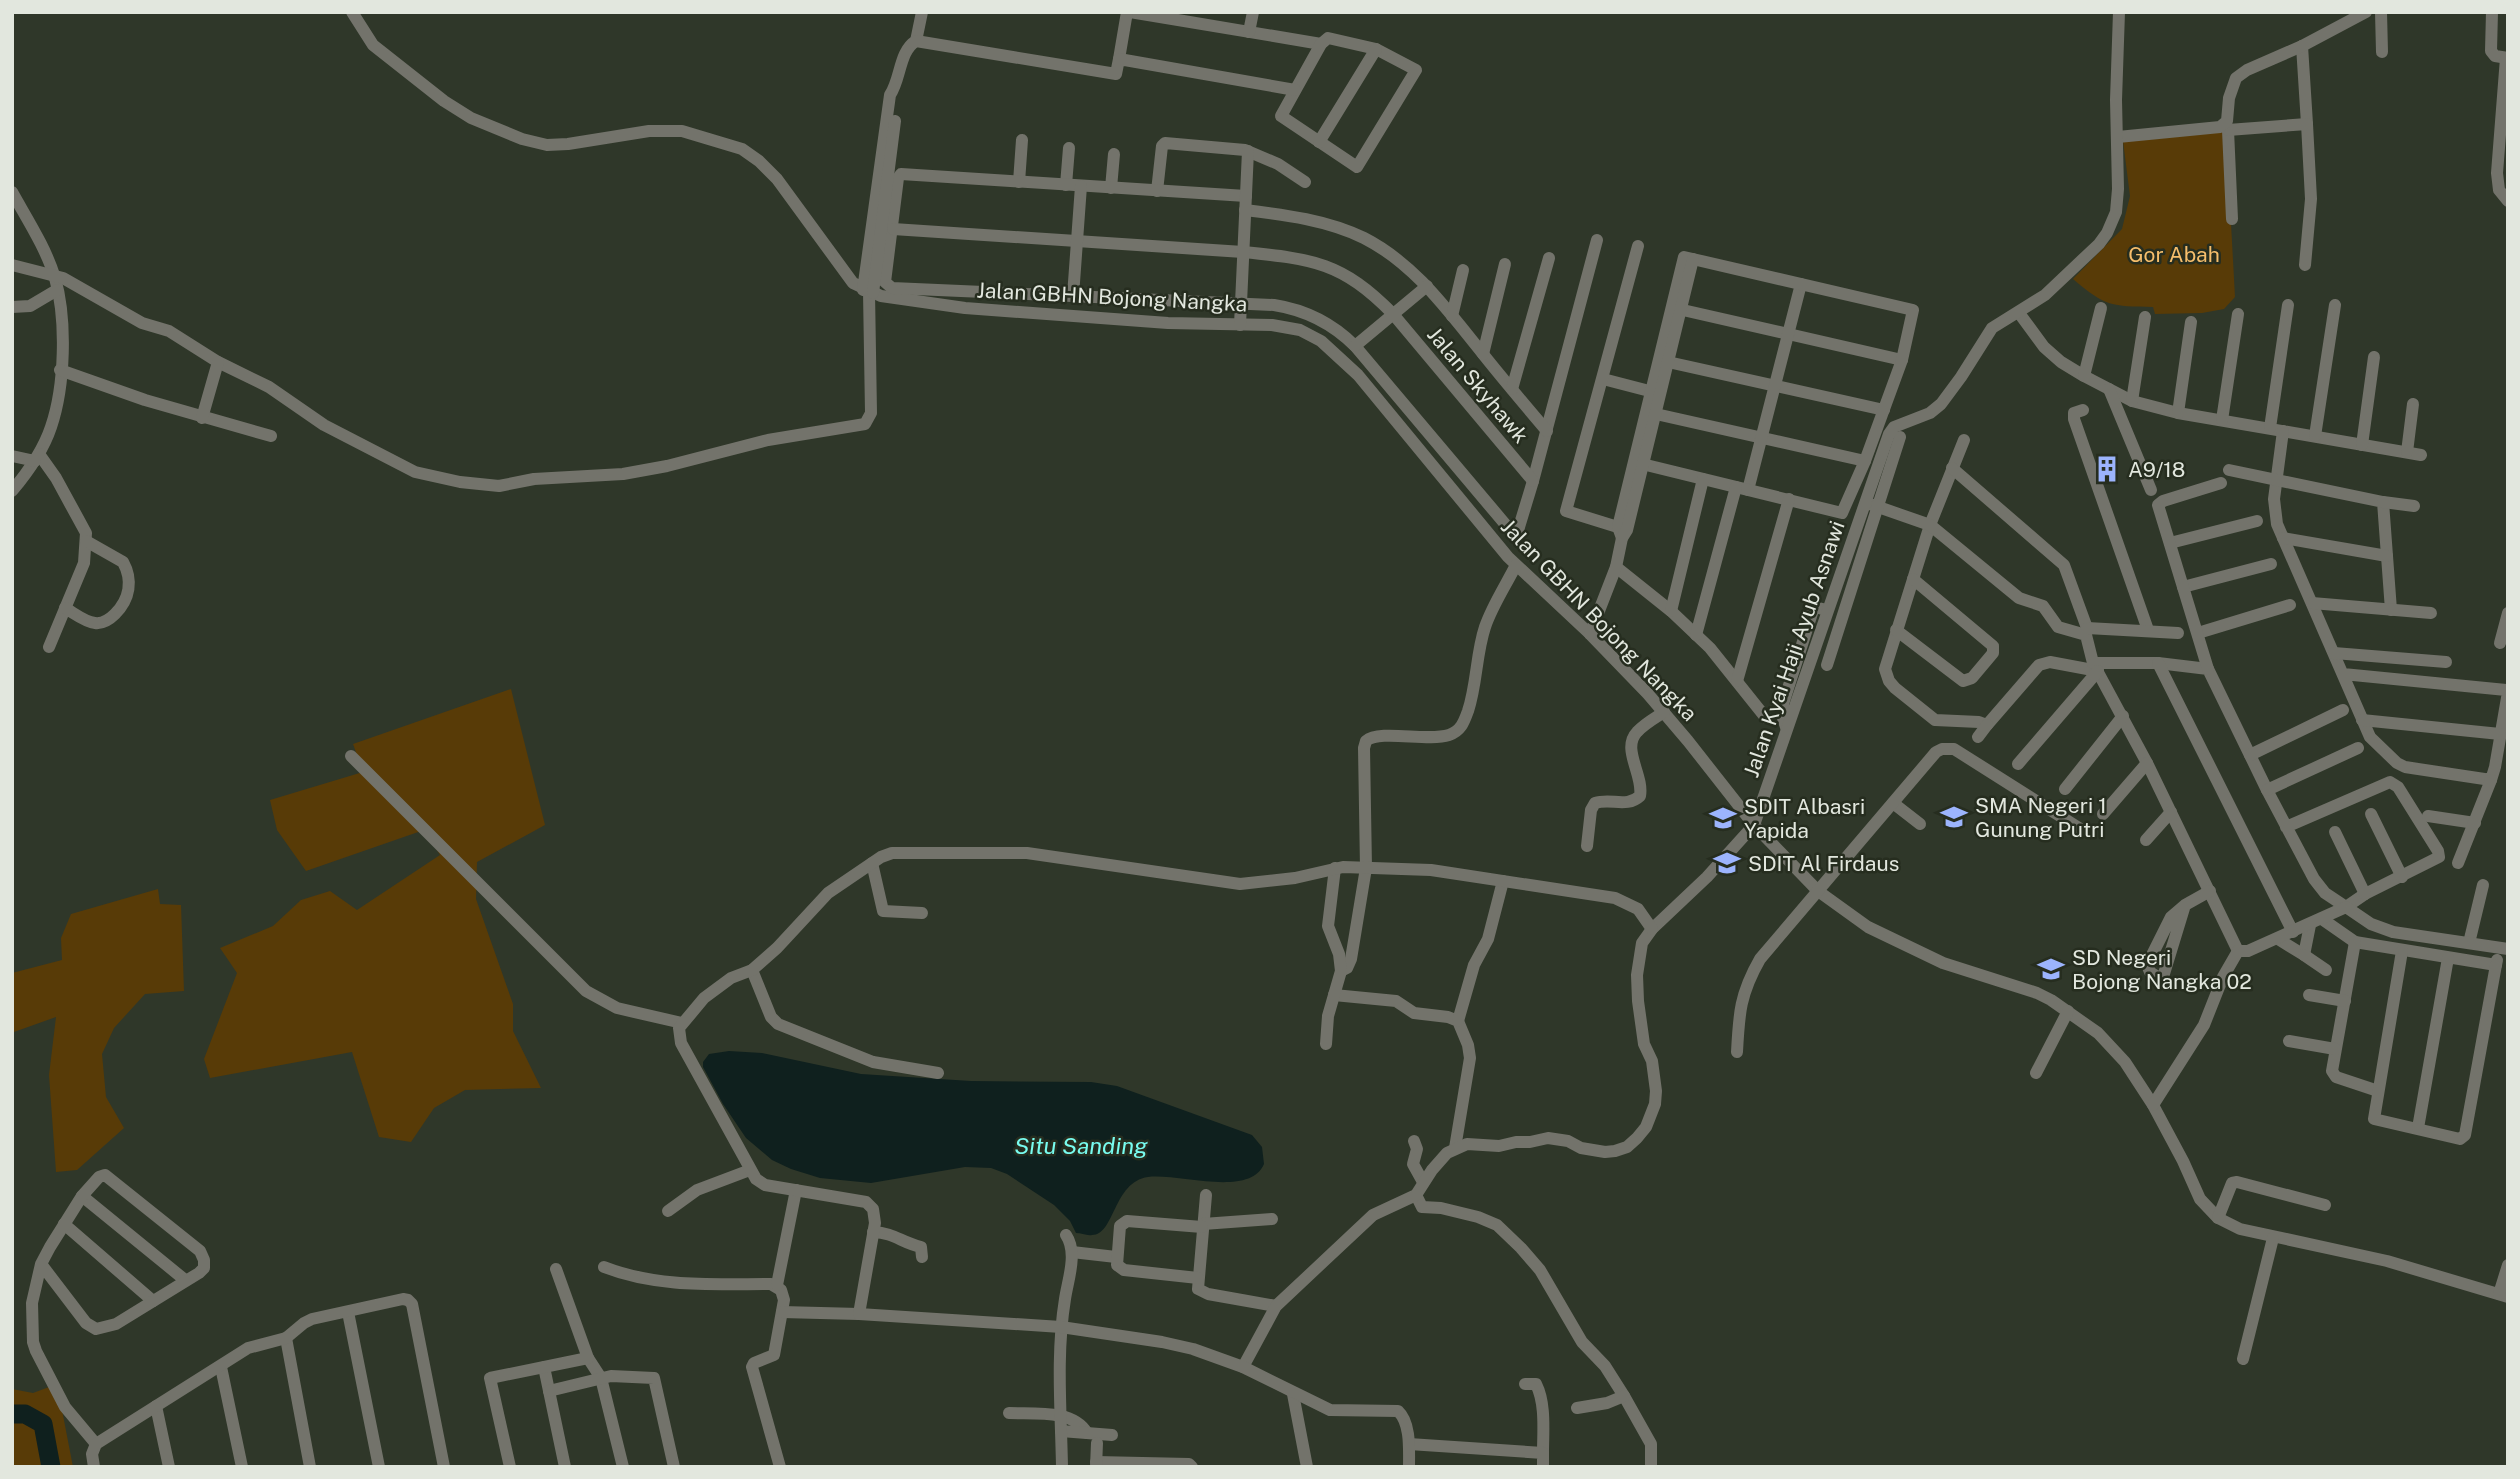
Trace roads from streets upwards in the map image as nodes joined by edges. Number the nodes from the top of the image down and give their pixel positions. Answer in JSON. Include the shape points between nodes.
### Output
{"nodes":[{"id":1,"x":352,"y":12,"type":"edge"},
{"id":2,"x":922,"y":12,"type":"edge"},
{"id":3,"x":1128,"y":12,"type":"edge"},
{"id":4,"x":1253,"y":12,"type":"edge"},
{"id":5,"x":2119,"y":12,"type":"edge"},
{"id":6,"x":2366,"y":12,"type":"edge"},
{"id":7,"x":2381,"y":12,"type":"edge"},
{"id":8,"x":2492,"y":12,"type":"edge"},
{"id":9,"x":1160,"y":15,"type":"edge"},
{"id":10,"x":1206,"y":19,"type":"edge"},
{"id":11,"x":1249,"y":32,"type":"junction"},
{"id":12,"x":916,"y":41,"type":"junction"},
{"id":13,"x":1321,"y":44,"type":"junction"},
{"id":14,"x":2302,"y":46,"type":"junction"},
{"id":15,"x":1376,"y":50,"type":"junction"},
{"id":16,"x":2382,"y":52,"type":"dead end"},
{"id":17,"x":2507,"y":58,"type":"edge"},
{"id":18,"x":1119,"y":59,"type":"junction"},
{"id":19,"x":1295,"y":90,"type":"junction"},
{"id":20,"x":2307,"y":124,"type":"junction"},
{"id":21,"x":2226,"y":127,"type":"junction"},
{"id":22,"x":2118,"y":137,"type":"junction"},
{"id":23,"x":1021,"y":140,"type":"dead end"},
{"id":24,"x":1319,"y":142,"type":"junction"},
{"id":25,"x":1069,"y":148,"type":"dead end"},
{"id":26,"x":1248,"y":151,"type":"junction"},
{"id":27,"x":1114,"y":154,"type":"dead end"},
{"id":28,"x":1304,"y":182,"type":"dead end"},
{"id":29,"x":1019,"y":183,"type":"junction"},
{"id":30,"x":1066,"y":185,"type":"junction"},
{"id":31,"x":1081,"y":186,"type":"junction"},
{"id":32,"x":1111,"y":188,"type":"junction"},
{"id":33,"x":1157,"y":191,"type":"junction"},
{"id":34,"x":12,"y":192,"type":"edge"},
{"id":35,"x":2508,"y":201,"type":"edge"},
{"id":36,"x":1245,"y":203,"type":"junction"},
{"id":37,"x":2232,"y":219,"type":"dead end"},
{"id":38,"x":893,"y":229,"type":"junction"},
{"id":39,"x":1597,"y":240,"type":"dead end"},
{"id":40,"x":1077,"y":241,"type":"junction"},
{"id":41,"x":1638,"y":246,"type":"dead end"},
{"id":42,"x":1243,"y":252,"type":"junction"},
{"id":43,"x":1549,"y":258,"type":"dead end"},
{"id":44,"x":1505,"y":264,"type":"dead end"},
{"id":45,"x":12,"y":265,"type":"edge"},
{"id":46,"x":2305,"y":265,"type":"dead end"},
{"id":47,"x":1463,"y":270,"type":"dead end"},
{"id":48,"x":56,"y":284,"type":"junction"},
{"id":49,"x":1801,"y":284,"type":"junction"},
{"id":50,"x":1427,"y":286,"type":"junction"},
{"id":51,"x":868,"y":292,"type":"junction"},
{"id":52,"x":1073,"y":296,"type":"junction"},
{"id":53,"x":1240,"y":304,"type":"junction"},
{"id":54,"x":2288,"y":305,"type":"dead end"},
{"id":55,"x":2335,"y":305,"type":"dead end"},
{"id":56,"x":12,"y":307,"type":"edge"},
{"id":57,"x":1676,"y":309,"type":"junction"},
{"id":58,"x":2101,"y":309,"type":"dead end"},
{"id":59,"x":2019,"y":313,"type":"junction"},
{"id":60,"x":1393,"y":314,"type":"junction"},
{"id":61,"x":2238,"y":314,"type":"dead end"},
{"id":62,"x":1452,"y":316,"type":"junction"},
{"id":63,"x":2145,"y":317,"type":"dead end"},
{"id":64,"x":2191,"y":322,"type":"dead end"},
{"id":65,"x":1240,"y":325,"type":"junction"},
{"id":66,"x":1788,"y":334,"type":"junction"},
{"id":67,"x":1355,"y":346,"type":"junction"},
{"id":68,"x":1483,"y":354,"type":"junction"},
{"id":69,"x":2374,"y":357,"type":"dead end"},
{"id":70,"x":1902,"y":360,"type":"junction"},
{"id":71,"x":218,"y":362,"type":"junction"},
{"id":72,"x":1668,"y":362,"type":"junction"},
{"id":73,"x":60,"y":370,"type":"junction"},
{"id":74,"x":2084,"y":376,"type":"junction"},
{"id":75,"x":1603,"y":379,"type":"junction"},
{"id":76,"x":1775,"y":385,"type":"junction"},
{"id":77,"x":2109,"y":388,"type":"junction"},
{"id":78,"x":1512,"y":389,"type":"junction"},
{"id":79,"x":1656,"y":393,"type":"junction"},
{"id":80,"x":2132,"y":401,"type":"junction"},
{"id":81,"x":2413,"y":404,"type":"dead end"},
{"id":82,"x":1884,"y":410,"type":"junction"},
{"id":83,"x":2083,"y":410,"type":"dead end"},
{"id":84,"x":1651,"y":413,"type":"junction"},
{"id":85,"x":2178,"y":413,"type":"junction"},
{"id":86,"x":202,"y":418,"type":"junction"},
{"id":87,"x":2221,"y":420,"type":"junction"},
{"id":88,"x":2270,"y":428,"type":"junction"},
{"id":89,"x":1547,"y":431,"type":"junction"},
{"id":90,"x":2283,"y":431,"type":"junction"},
{"id":91,"x":271,"y":436,"type":"dead end"},
{"id":92,"x":2315,"y":436,"type":"junction"},
{"id":93,"x":1900,"y":437,"type":"dead end"},
{"id":94,"x":1762,"y":438,"type":"junction"},
{"id":95,"x":1964,"y":440,"type":"dead end"},
{"id":96,"x":2362,"y":444,"type":"junction"},
{"id":97,"x":2407,"y":452,"type":"junction"},
{"id":98,"x":2421,"y":455,"type":"dead end"},
{"id":99,"x":12,"y":456,"type":"edge"},
{"id":100,"x":37,"y":457,"type":"junction"},
{"id":101,"x":1865,"y":461,"type":"junction"},
{"id":102,"x":1638,"y":464,"type":"junction"},
{"id":103,"x":1952,"y":468,"type":"junction"},
{"id":104,"x":2229,"y":470,"type":"dead end"},
{"id":105,"x":1703,"y":479,"type":"junction"},
{"id":106,"x":1534,"y":481,"type":"junction"},
{"id":107,"x":2276,"y":481,"type":"junction"},
{"id":108,"x":2221,"y":483,"type":"dead end"},
{"id":109,"x":1742,"y":488,"type":"junction"},
{"id":110,"x":2151,"y":490,"type":"dead end"},
{"id":111,"x":12,"y":491,"type":"edge"},
{"id":112,"x":1789,"y":499,"type":"junction"},
{"id":113,"x":2383,"y":502,"type":"junction"},
{"id":114,"x":1872,"y":506,"type":"junction"},
{"id":115,"x":2414,"y":506,"type":"dead end"},
{"id":116,"x":2257,"y":521,"type":"dead end"},
{"id":117,"x":1930,"y":525,"type":"junction"},
{"id":118,"x":1622,"y":532,"type":"junction"},
{"id":119,"x":1516,"y":537,"type":"junction"},
{"id":120,"x":2283,"y":538,"type":"junction"},
{"id":121,"x":86,"y":541,"type":"junction"},
{"id":122,"x":2170,"y":543,"type":"junction"},
{"id":123,"x":2387,"y":556,"type":"junction"},
{"id":124,"x":1512,"y":561,"type":"junction"},
{"id":125,"x":2271,"y":564,"type":"dead end"},
{"id":126,"x":1616,"y":567,"type":"junction"},
{"id":127,"x":1913,"y":579,"type":"junction"},
{"id":128,"x":2183,"y":587,"type":"junction"},
{"id":129,"x":2312,"y":603,"type":"junction"},
{"id":130,"x":2290,"y":605,"type":"dead end"},
{"id":131,"x":65,"y":608,"type":"junction"},
{"id":132,"x":1826,"y":610,"type":"junction"},
{"id":133,"x":2391,"y":610,"type":"junction"},
{"id":134,"x":1671,"y":611,"type":"junction"},
{"id":135,"x":2431,"y":613,"type":"dead end"},
{"id":136,"x":2508,"y":613,"type":"edge"},
{"id":137,"x":1896,"y":630,"type":"junction"},
{"id":138,"x":2148,"y":630,"type":"junction"},
{"id":139,"x":2087,"y":631,"type":"junction"},
{"id":140,"x":2178,"y":633,"type":"dead end"},
{"id":141,"x":2198,"y":633,"type":"junction"},
{"id":142,"x":1590,"y":634,"type":"junction"},
{"id":143,"x":1696,"y":635,"type":"junction"},
{"id":144,"x":2500,"y":643,"type":"dead end"},
{"id":145,"x":49,"y":647,"type":"dead end"},
{"id":146,"x":1813,"y":651,"type":"junction"},
{"id":147,"x":2334,"y":653,"type":"junction"},
{"id":148,"x":2446,"y":662,"type":"dead end"},
{"id":149,"x":2158,"y":663,"type":"junction"},
{"id":150,"x":2095,"y":667,"type":"junction"},
{"id":151,"x":2201,"y":668,"type":"junction"},
{"id":152,"x":2343,"y":674,"type":"junction"},
{"id":153,"x":1737,"y":681,"type":"junction"},
{"id":154,"x":2343,"y":710,"type":"dead end"},
{"id":155,"x":1664,"y":712,"type":"junction"},
{"id":156,"x":2123,"y":716,"type":"junction"},
{"id":157,"x":1766,"y":718,"type":"dead end"},
{"id":158,"x":2362,"y":720,"type":"junction"},
{"id":159,"x":1987,"y":725,"type":"junction"},
{"id":160,"x":1786,"y":728,"type":"junction"},
{"id":161,"x":2500,"y":734,"type":"junction"},
{"id":162,"x":1978,"y":737,"type":"dead end"},
{"id":163,"x":2358,"y":748,"type":"dead end"},
{"id":164,"x":2250,"y":755,"type":"junction"},
{"id":165,"x":351,"y":756,"type":"dead end"},
{"id":166,"x":2147,"y":763,"type":"junction"},
{"id":167,"x":2018,"y":764,"type":"dead end"},
{"id":168,"x":2501,"y":768,"type":"edge"},
{"id":169,"x":2491,"y":780,"type":"junction"},
{"id":170,"x":2065,"y":789,"type":"dead end"},
{"id":171,"x":2267,"y":790,"type":"junction"},
{"id":172,"x":1893,"y":803,"type":"junction"},
{"id":173,"x":2171,"y":812,"type":"junction"},
{"id":174,"x":2103,"y":814,"type":"dead end"},
{"id":175,"x":2371,"y":814,"type":"dead end"},
{"id":176,"x":2428,"y":816,"type":"dead end"},
{"id":177,"x":2476,"y":823,"type":"junction"},
{"id":178,"x":1920,"y":824,"type":"dead end"},
{"id":179,"x":1754,"y":825,"type":"junction"},
{"id":180,"x":2286,"y":827,"type":"junction"},
{"id":181,"x":2079,"y":828,"type":"dead end"},
{"id":182,"x":2334,"y":832,"type":"dead end"},
{"id":183,"x":2146,"y":840,"type":"dead end"},
{"id":184,"x":1587,"y":846,"type":"dead end"},
{"id":185,"x":872,"y":863,"type":"junction"},
{"id":186,"x":2458,"y":863,"type":"dead end"},
{"id":187,"x":1366,"y":867,"type":"junction"},
{"id":188,"x":1335,"y":868,"type":"junction"},
{"id":189,"x":2402,"y":877,"type":"junction"},
{"id":190,"x":1503,"y":881,"type":"junction"},
{"id":191,"x":2483,"y":885,"type":"dead end"},
{"id":192,"x":1818,"y":891,"type":"junction"},
{"id":193,"x":2210,"y":891,"type":"junction"},
{"id":194,"x":2365,"y":894,"type":"junction"},
{"id":195,"x":2185,"y":905,"type":"junction"},
{"id":196,"x":922,"y":913,"type":"dead end"},
{"id":197,"x":2329,"y":916,"type":"junction"},
{"id":198,"x":1652,"y":929,"type":"junction"},
{"id":199,"x":2293,"y":932,"type":"junction"},
{"id":200,"x":2278,"y":939,"type":"junction"},
{"id":201,"x":2355,"y":942,"type":"junction"},
{"id":202,"x":2469,"y":943,"type":"junction"},
{"id":203,"x":2238,"y":951,"type":"junction"},
{"id":204,"x":2402,"y":951,"type":"junction"},
{"id":205,"x":2500,"y":955,"type":"edge"},
{"id":206,"x":2304,"y":956,"type":"junction"},
{"id":207,"x":2448,"y":958,"type":"junction"},
{"id":208,"x":752,"y":970,"type":"junction"},
{"id":209,"x":2326,"y":970,"type":"dead end"},
{"id":210,"x":1341,"y":971,"type":"junction"},
{"id":211,"x":1334,"y":995,"type":"junction"},
{"id":212,"x":2309,"y":995,"type":"dead end"},
{"id":213,"x":2344,"y":1001,"type":"junction"},
{"id":214,"x":2068,"y":1011,"type":"junction"},
{"id":215,"x":1458,"y":1021,"type":"junction"},
{"id":216,"x":681,"y":1023,"type":"junction"},
{"id":217,"x":2288,"y":1041,"type":"dead end"},
{"id":218,"x":1326,"y":1044,"type":"dead end"},
{"id":219,"x":2335,"y":1049,"type":"junction"},
{"id":220,"x":1737,"y":1052,"type":"dead end"},
{"id":221,"x":938,"y":1073,"type":"dead end"},
{"id":222,"x":2036,"y":1073,"type":"dead end"},
{"id":223,"x":2378,"y":1091,"type":"junction"},
{"id":224,"x":2153,"y":1105,"type":"junction"},
{"id":225,"x":2417,"y":1128,"type":"junction"},
{"id":226,"x":1414,"y":1141,"type":"dead end"},
{"id":227,"x":1455,"y":1148,"type":"junction"},
{"id":228,"x":750,"y":1170,"type":"junction"},
{"id":229,"x":1423,"y":1182,"type":"junction"},
{"id":230,"x":796,"y":1190,"type":"junction"},
{"id":231,"x":1206,"y":1195,"type":"dead end"},
{"id":232,"x":1416,"y":1195,"type":"junction"},
{"id":233,"x":82,"y":1196,"type":"junction"},
{"id":234,"x":2325,"y":1205,"type":"dead end"},
{"id":235,"x":668,"y":1211,"type":"dead end"},
{"id":236,"x":2218,"y":1218,"type":"junction"},
{"id":237,"x":1272,"y":1219,"type":"dead end"},
{"id":238,"x":64,"y":1224,"type":"junction"},
{"id":239,"x":1203,"y":1226,"type":"junction"},
{"id":240,"x":873,"y":1232,"type":"junction"},
{"id":241,"x":1066,"y":1235,"type":"dead end"},
{"id":242,"x":2273,"y":1238,"type":"junction"},
{"id":243,"x":1072,"y":1252,"type":"junction"},
{"id":244,"x":922,"y":1257,"type":"dead end"},
{"id":245,"x":1116,"y":1257,"type":"junction"},
{"id":246,"x":41,"y":1264,"type":"junction"},
{"id":247,"x":2508,"y":1265,"type":"edge"},
{"id":248,"x":604,"y":1267,"type":"dead end"},
{"id":249,"x":556,"y":1269,"type":"dead end"},
{"id":250,"x":1198,"y":1278,"type":"junction"},
{"id":251,"x":185,"y":1280,"type":"junction"},
{"id":252,"x":777,"y":1285,"type":"junction"},
{"id":253,"x":2503,"y":1295,"type":"edge"},
{"id":254,"x":153,"y":1301,"type":"junction"},
{"id":255,"x":1276,"y":1306,"type":"junction"},
{"id":256,"x":348,"y":1312,"type":"junction"},
{"id":257,"x":782,"y":1312,"type":"junction"},
{"id":258,"x":859,"y":1314,"type":"junction"},
{"id":259,"x":1061,"y":1327,"type":"junction"},
{"id":260,"x":286,"y":1338,"type":"junction"},
{"id":261,"x":588,"y":1357,"type":"junction"},
{"id":262,"x":2243,"y":1359,"type":"dead end"},
{"id":263,"x":221,"y":1367,"type":"junction"},
{"id":264,"x":544,"y":1367,"type":"junction"},
{"id":265,"x":1243,"y":1367,"type":"junction"},
{"id":266,"x":601,"y":1378,"type":"junction"},
{"id":267,"x":1525,"y":1384,"type":"dead end"},
{"id":268,"x":549,"y":1391,"type":"junction"},
{"id":269,"x":1293,"y":1394,"type":"junction"},
{"id":270,"x":1625,"y":1395,"type":"junction"},
{"id":271,"x":156,"y":1406,"type":"junction"},
{"id":272,"x":1577,"y":1408,"type":"dead end"},
{"id":273,"x":1009,"y":1413,"type":"dead end"},
{"id":274,"x":1061,"y":1417,"type":"junction"},
{"id":275,"x":1062,"y":1431,"type":"junction"},
{"id":276,"x":1087,"y":1433,"type":"junction"},
{"id":277,"x":1112,"y":1435,"type":"dead end"},
{"id":278,"x":1097,"y":1443,"type":"dead end"},
{"id":279,"x":96,"y":1444,"type":"junction"},
{"id":280,"x":1409,"y":1444,"type":"junction"},
{"id":281,"x":1543,"y":1453,"type":"junction"},
{"id":282,"x":1096,"y":1464,"type":"edge"},
{"id":283,"x":1152,"y":1465,"type":"edge"},
{"id":284,"x":94,"y":1467,"type":"edge"},
{"id":285,"x":169,"y":1467,"type":"edge"},
{"id":286,"x":242,"y":1467,"type":"edge"},
{"id":287,"x":310,"y":1467,"type":"edge"},
{"id":288,"x":380,"y":1467,"type":"edge"},
{"id":289,"x":444,"y":1467,"type":"edge"},
{"id":290,"x":510,"y":1467,"type":"edge"},
{"id":291,"x":565,"y":1467,"type":"edge"},
{"id":292,"x":623,"y":1467,"type":"edge"},
{"id":293,"x":674,"y":1467,"type":"edge"},
{"id":294,"x":780,"y":1467,"type":"edge"},
{"id":295,"x":1062,"y":1467,"type":"edge"},
{"id":296,"x":1192,"y":1467,"type":"edge"},
{"id":297,"x":1307,"y":1467,"type":"edge"},
{"id":298,"x":1409,"y":1467,"type":"edge"},
{"id":299,"x":1543,"y":1467,"type":"edge"},
{"id":300,"x":1651,"y":1467,"type":"edge"}],
"edges":[{"from":1,"to":51,"type":"street","via":[[373,45],[444,101],[522,139],[568,144],[649,131],[682,131],[742,149],[777,179],[853,283]]},
{"from":2,"to":12,"type":"street"},
{"from":3,"to":9,"type":"street"},
{"from":3,"to":18,"type":"street"},
{"from":4,"to":11,"type":"street"},
{"from":5,"to":22,"type":"street"},
{"from":6,"to":14,"type":"street"},
{"from":7,"to":16,"type":"street"},
{"from":8,"to":17,"type":"street","via":[[2491,51]]},
{"from":9,"to":10,"type":"street"},
{"from":10,"to":11,"type":"street"},
{"from":11,"to":13,"type":"street"},
{"from":12,"to":18,"type":"street","via":[[1116,74]]},
{"from":12,"to":51,"type":"street","via":[[906,50],[890,95]]},
{"from":13,"to":15,"type":"street","via":[[1328,38]]},
{"from":13,"to":19,"type":"street"},
{"from":14,"to":20,"type":"street"},
{"from":14,"to":21,"type":"street","via":[[2236,78]]},
{"from":15,"to":24,"type":"street"},
{"from":15,"to":24,"type":"street","via":[[1416,71],[1358,166]]},
{"from":17,"to":35,"type":"street","via":[[2497,173]]},
{"from":18,"to":19,"type":"street"},
{"from":19,"to":24,"type":"street","via":[[1281,116]]},
{"from":20,"to":21,"type":"street"},
{"from":20,"to":46,"type":"street","via":[[2311,199]]},
{"from":21,"to":22,"type":"street"},
{"from":21,"to":37,"type":"street"},
{"from":22,"to":59,"type":"street","via":[[2118,201],[2107,233],[2054,286]]},
{"from":23,"to":29,"type":"street"},
{"from":25,"to":30,"type":"street"},
{"from":26,"to":28,"type":"street","via":[[1279,164]]},
{"from":26,"to":33,"type":"street","via":[[1165,143]]},
{"from":26,"to":36,"type":"street"},
{"from":27,"to":32,"type":"street"},
{"from":29,"to":30,"type":"street"},
{"from":29,"to":38,"type":"street","via":[[901,174]]},
{"from":30,"to":31,"type":"street"},
{"from":31,"to":32,"type":"street"},
{"from":31,"to":40,"type":"street"},
{"from":32,"to":33,"type":"street"},
{"from":33,"to":36,"type":"street"},
{"from":34,"to":48,"type":"street"},
{"from":36,"to":42,"type":"street"},
{"from":36,"to":50,"type":"street","via":[[1361,237]]},
{"from":38,"to":40,"type":"street","name":"Jalan Skyhawk"},
{"from":38,"to":52,"type":"street","via":[[885,282],[891,289]]},
{"from":39,"to":89,"type":"street"},
{"from":40,"to":42,"type":"street","name":"Jalan Skyhawk"},
{"from":40,"to":52,"type":"street"},
{"from":41,"to":75,"type":"street"},
{"from":42,"to":53,"type":"street"},
{"from":42,"to":60,"type":"street","name":"Jalan Skyhawk","via":[[1296,257],[1327,266],[1369,290]]},
{"from":43,"to":78,"type":"street"},
{"from":44,"to":68,"type":"street"},
{"from":45,"to":48,"type":"street"},
{"from":47,"to":62,"type":"street"},
{"from":48,"to":56,"type":"street","via":[[30,306]]},
{"from":48,"to":71,"type":"street","via":[[63,278],[142,323],[169,331]]},
{"from":48,"to":73,"type":"street","via":[[61,312]]},
{"from":49,"to":57,"type":"street","via":[[1693,259]]},
{"from":49,"to":66,"type":"street"},
{"from":49,"to":70,"type":"street","via":[[1912,309]]},
{"from":50,"to":60,"type":"street"},
{"from":50,"to":62,"type":"street"},
{"from":51,"to":65,"type":"street","name":"Jalan GBHN Bojong Nangka","via":[[965,308]]},
{"from":51,"to":71,"type":"street","via":[[872,413],[865,424],[768,440],[623,474],[534,479],[499,486],[415,472]]},
{"from":52,"to":53,"type":"street"},
{"from":53,"to":65,"type":"street"},
{"from":53,"to":67,"type":"street","via":[[1299,311],[1333,326]]},
{"from":54,"to":88,"type":"street"},
{"from":55,"to":92,"type":"street"},
{"from":57,"to":66,"type":"street"},
{"from":57,"to":72,"type":"street"},
{"from":57,"to":79,"type":"street"},
{"from":58,"to":74,"type":"street"},
{"from":59,"to":74,"type":"street","via":[[2044,347]]},
{"from":59,"to":114,"type":"street","name":"Jalan Kyai Haji Ayub Asnawi","via":[[1989,333],[1941,404],[1894,427]]},
{"from":60,"to":67,"type":"street"},
{"from":60,"to":106,"type":"street","name":"Jalan Skyhawk"},
{"from":61,"to":87,"type":"street"},
{"from":62,"to":68,"type":"street"},
{"from":63,"to":80,"type":"street"},
{"from":64,"to":85,"type":"street"},
{"from":65,"to":124,"type":"street","name":"Jalan GBHN Bojong Nangka","via":[[1300,330],[1334,352]]},
{"from":66,"to":70,"type":"street"},
{"from":66,"to":76,"type":"street"},
{"from":67,"to":119,"type":"street"},
{"from":68,"to":78,"type":"street"},
{"from":69,"to":96,"type":"street"},
{"from":70,"to":82,"type":"street"},
{"from":71,"to":86,"type":"street"},
{"from":72,"to":76,"type":"street"},
{"from":72,"to":79,"type":"street"},
{"from":73,"to":86,"type":"street"},
{"from":73,"to":100,"type":"street","via":[[54,416]]},
{"from":74,"to":77,"type":"street"},
{"from":75,"to":79,"type":"street"},
{"from":75,"to":118,"type":"street","via":[[1566,510]]},
{"from":76,"to":82,"type":"street"},
{"from":76,"to":94,"type":"street"},
{"from":77,"to":80,"type":"street"},
{"from":77,"to":110,"type":"street"},
{"from":78,"to":89,"type":"street"},
{"from":79,"to":84,"type":"street"},
{"from":80,"to":85,"type":"street"},
{"from":81,"to":97,"type":"street"},
{"from":82,"to":101,"type":"street"},
{"from":83,"to":138,"type":"street","via":[[2074,413],[2074,419]]},
{"from":84,"to":94,"type":"street"},
{"from":84,"to":102,"type":"street"},
{"from":85,"to":87,"type":"street"},
{"from":86,"to":91,"type":"street"},
{"from":87,"to":88,"type":"street"},
{"from":88,"to":90,"type":"street"},
{"from":89,"to":106,"type":"street"},
{"from":90,"to":92,"type":"street"},
{"from":90,"to":107,"type":"street"},
{"from":92,"to":96,"type":"street"},
{"from":93,"to":114,"type":"street"},
{"from":94,"to":101,"type":"street"},
{"from":94,"to":109,"type":"street"},
{"from":95,"to":103,"type":"street"},
{"from":96,"to":97,"type":"street"},
{"from":97,"to":98,"type":"street"},
{"from":99,"to":100,"type":"street"},
{"from":100,"to":111,"type":"street"},
{"from":100,"to":121,"type":"street","via":[[56,478],[84,526]]},
{"from":101,"to":112,"type":"street","via":[[1842,513]]},
{"from":102,"to":105,"type":"street"},
{"from":102,"to":118,"type":"street"},
{"from":103,"to":117,"type":"street"},
{"from":103,"to":139,"type":"street","via":[[2064,565]]},
{"from":104,"to":107,"type":"street"},
{"from":105,"to":109,"type":"street"},
{"from":105,"to":134,"type":"street"},
{"from":106,"to":119,"type":"street"},
{"from":107,"to":113,"type":"street"},
{"from":107,"to":120,"type":"street","via":[[2273,510]]},
{"from":108,"to":122,"type":"street","via":[[2158,505]]},
{"from":109,"to":112,"type":"street"},
{"from":109,"to":143,"type":"street"},
{"from":112,"to":153,"type":"street"},
{"from":113,"to":115,"type":"street"},
{"from":113,"to":123,"type":"street"},
{"from":114,"to":117,"type":"street"},
{"from":114,"to":132,"type":"street","name":"Jalan Kyai Haji Ayub Asnawi"},
{"from":114,"to":146,"type":"street","via":[[1828,661]]},
{"from":116,"to":122,"type":"street"},
{"from":117,"to":127,"type":"street"},
{"from":117,"to":139,"type":"street","via":[[2000,584],[2043,606],[2058,627]]},
{"from":118,"to":126,"type":"street"},
{"from":119,"to":124,"type":"street"},
{"from":120,"to":123,"type":"street"},
{"from":120,"to":129,"type":"street"},
{"from":121,"to":131,"type":"street","via":[[84,563]]},
{"from":121,"to":131,"type":"street","via":[[123,562],[130,581],[128,594],[122,607],[101,623]]},
{"from":122,"to":128,"type":"street"},
{"from":123,"to":133,"type":"street"},
{"from":124,"to":142,"type":"street","name":"Jalan GBHN Bojong Nangka"},
{"from":124,"to":187,"type":"street","via":[[1485,625],[1462,727],[1449,735],[1376,736],[1366,741]]},
{"from":125,"to":128,"type":"street"},
{"from":126,"to":134,"type":"street"},
{"from":126,"to":142,"type":"street"},
{"from":127,"to":137,"type":"street"},
{"from":127,"to":137,"type":"street","via":[[1974,628],[1993,646],[1993,653],[1972,678],[1963,681]]},
{"from":128,"to":141,"type":"street"},
{"from":129,"to":133,"type":"street"},
{"from":129,"to":147,"type":"street"},
{"from":130,"to":141,"type":"street"},
{"from":131,"to":145,"type":"street"},
{"from":132,"to":146,"type":"street","name":"Jalan Kyai Haji Ayub Asnawi"},
{"from":132,"to":160,"type":"street","via":[[1814,607],[1783,704]]},
{"from":133,"to":135,"type":"street"},
{"from":134,"to":143,"type":"street"},
{"from":136,"to":144,"type":"street"},
{"from":137,"to":159,"type":"street","via":[[1885,669],[1895,688],[1935,720]]},
{"from":138,"to":139,"type":"street"},
{"from":138,"to":140,"type":"street"},
{"from":139,"to":150,"type":"street"},
{"from":141,"to":151,"type":"street"},
{"from":142,"to":155,"type":"street","name":"Jalan GBHN Bojong Nangka"},
{"from":143,"to":153,"type":"street"},
{"from":146,"to":160,"type":"street","name":"Jalan Kyai Haji Ayub Asnawi"},
{"from":147,"to":148,"type":"street"},
{"from":147,"to":152,"type":"street"},
{"from":149,"to":150,"type":"street"},
{"from":149,"to":151,"type":"street"},
{"from":149,"to":199,"type":"street"},
{"from":150,"to":156,"type":"street"},
{"from":150,"to":159,"type":"street","via":[[2039,665]]},
{"from":150,"to":167,"type":"street"},
{"from":151,"to":164,"type":"street"},
{"from":152,"to":158,"type":"street"},
{"from":152,"to":161,"type":"street","via":[[2506,690]]},
{"from":153,"to":157,"type":"street"},
{"from":154,"to":164,"type":"street"},
{"from":155,"to":179,"type":"street","name":"Jalan GBHN Bojong Nangka"},
{"from":155,"to":184,"type":"street","via":[[1633,738],[1640,796],[1634,802],[1595,803]]},
{"from":156,"to":166,"type":"street"},
{"from":156,"to":170,"type":"street"},
{"from":158,"to":161,"type":"street"},
{"from":158,"to":169,"type":"street","via":[[2370,737],[2397,764]]},
{"from":159,"to":162,"type":"street"},
{"from":160,"to":179,"type":"street","name":"Jalan Kyai Haji Ayub Asnawi"},
{"from":161,"to":168,"type":"street"},
{"from":163,"to":171,"type":"street"},
{"from":164,"to":171,"type":"street"},
{"from":165,"to":216,"type":"street","via":[[586,991],[617,1009]]},
{"from":166,"to":173,"type":"street"},
{"from":166,"to":174,"type":"street"},
{"from":168,"to":169,"type":"street"},
{"from":169,"to":177,"type":"street"},
{"from":171,"to":180,"type":"street"},
{"from":172,"to":178,"type":"street"},
{"from":172,"to":181,"type":"street","via":[[1936,752],[1947,748]]},
{"from":172,"to":192,"type":"street"},
{"from":173,"to":183,"type":"street"},
{"from":173,"to":193,"type":"street"},
{"from":175,"to":189,"type":"street"},
{"from":176,"to":177,"type":"street"},
{"from":177,"to":186,"type":"street"},
{"from":179,"to":192,"type":"street","name":"Jalan GBHN Bojong Nangka"},
{"from":179,"to":198,"type":"street","name":"Jalan Kyai Haji Ayub Asnawi"},
{"from":180,"to":189,"type":"street","via":[[2393,783],[2439,854],[2436,860]]},
{"from":180,"to":197,"type":"street","via":[[2325,893]]},
{"from":182,"to":194,"type":"street"},
{"from":185,"to":188,"type":"street","via":[[892,853],[1027,853],[1240,884]]},
{"from":185,"to":196,"type":"street","via":[[883,911]]},
{"from":185,"to":208,"type":"street","via":[[828,892]]},
{"from":187,"to":188,"type":"street"},
{"from":187,"to":190,"type":"street","via":[[1431,870]]},
{"from":187,"to":210,"type":"street","via":[[1351,959]]},
{"from":188,"to":210,"type":"street","via":[[1328,926]]},
{"from":189,"to":194,"type":"street"},
{"from":190,"to":198,"type":"street","via":[[1615,898],[1638,909]]},
{"from":190,"to":215,"type":"street"},
{"from":191,"to":202,"type":"street"},
{"from":192,"to":214,"type":"street","name":"Jalan GBHN Bojong Nangka","via":[[1868,927],[1899,942],[1943,963],[2023,987]]},
{"from":192,"to":220,"type":"street","via":[[1760,959],[1748,981],[1740,1006]]},
{"from":193,"to":195,"type":"street"},
{"from":193,"to":203,"type":"street"},
{"from":194,"to":197,"type":"street"},
{"from":195,"to":195,"type":"street","via":[[2171,917],[2147,965],[2159,978]]},
{"from":197,"to":199,"type":"street"},
{"from":197,"to":201,"type":"street"},
{"from":197,"to":202,"type":"street","via":[[2393,932]]},
{"from":197,"to":206,"type":"street"},
{"from":198,"to":227,"type":"street","name":"Jalan Kyai Haji Ayub Asnawi","via":[[1639,954],[1637,975],[1655,1104],[1637,1138],[1626,1147],[1605,1152],[1548,1138]]},
{"from":199,"to":200,"type":"street"},
{"from":200,"to":203,"type":"street"},
{"from":200,"to":206,"type":"street"},
{"from":201,"to":204,"type":"street"},
{"from":201,"to":213,"type":"street"},
{"from":202,"to":205,"type":"street"},
{"from":203,"to":224,"type":"street","via":[[2204,1025]]},
{"from":204,"to":207,"type":"street"},
{"from":204,"to":223,"type":"street"},
{"from":205,"to":207,"type":"street"},
{"from":205,"to":225,"type":"street","via":[[2465,1135],[2460,1139]]},
{"from":206,"to":209,"type":"street"},
{"from":207,"to":225,"type":"street"},
{"from":208,"to":216,"type":"street","via":[[731,978],[704,998]]},
{"from":208,"to":221,"type":"street","via":[[778,1024],[865,1059]]},
{"from":210,"to":211,"type":"street"},
{"from":211,"to":215,"type":"street","via":[[1396,1001],[1414,1013]]},
{"from":211,"to":218,"type":"street"},
{"from":212,"to":213,"type":"street"},
{"from":213,"to":219,"type":"street"},
{"from":214,"to":222,"type":"street"},
{"from":214,"to":224,"type":"street","name":"Jalan GBHN Bojong Nangka","via":[[2114,1048]]},
{"from":215,"to":227,"type":"street","via":[[1470,1058]]},
{"from":216,"to":228,"type":"street","via":[[681,1043]]},
{"from":217,"to":219,"type":"street"},
{"from":219,"to":223,"type":"street","via":[[2333,1074]]},
{"from":223,"to":225,"type":"street","via":[[2374,1119]]},
{"from":224,"to":236,"type":"street","name":"Jalan GBHN Bojong Nangka","via":[[2200,1199]]},
{"from":226,"to":229,"type":"street","via":[[1418,1149],[1413,1164]]},
{"from":227,"to":229,"type":"street"},
{"from":228,"to":230,"type":"street","via":[[765,1185]]},
{"from":228,"to":235,"type":"street","via":[[696,1190]]},
{"from":229,"to":232,"type":"street"},
{"from":230,"to":240,"type":"street","via":[[866,1202],[874,1213]]},
{"from":230,"to":252,"type":"street"},
{"from":231,"to":239,"type":"street"},
{"from":232,"to":255,"type":"street","via":[[1373,1215]]},
{"from":232,"to":270,"type":"street","via":[[1422,1207],[1478,1217],[1508,1233],[1540,1270],[1582,1342]]},
{"from":233,"to":238,"type":"street"},
{"from":233,"to":251,"type":"street"},
{"from":233,"to":251,"type":"street","via":[[105,1175],[200,1251],[204,1268]]},
{"from":234,"to":236,"type":"street","via":[[2237,1182],[2232,1183]]},
{"from":236,"to":242,"type":"street","name":"Jalan GBHN Bojong Nangka"},
{"from":237,"to":239,"type":"street"},
{"from":238,"to":246,"type":"street"},
{"from":238,"to":254,"type":"street"},
{"from":239,"to":245,"type":"street","via":[[1123,1222]]},
{"from":239,"to":250,"type":"street"},
{"from":240,"to":244,"type":"street","via":[[890,1233],[905,1244],[921,1247]]},
{"from":240,"to":258,"type":"street"},
{"from":241,"to":243,"type":"street"},
{"from":242,"to":253,"type":"street","name":"Jalan GBHN Bojong Nangka","via":[[2387,1261]]},
{"from":242,"to":262,"type":"street"},
{"from":243,"to":245,"type":"street"},
{"from":243,"to":259,"type":"street"},
{"from":245,"to":250,"type":"street","via":[[1124,1270]]},
{"from":246,"to":254,"type":"street","via":[[86,1323],[96,1329],[116,1324]]},
{"from":246,"to":279,"type":"street","via":[[32,1303],[33,1342],[65,1407]]},
{"from":247,"to":253,"type":"street"},
{"from":248,"to":252,"type":"street","via":[[681,1284]]},
{"from":249,"to":261,"type":"street"},
{"from":250,"to":255,"type":"street","via":[[1201,1292]]},
{"from":251,"to":254,"type":"street"},
{"from":252,"to":257,"type":"street","via":[[783,1294]]},
{"from":255,"to":265,"type":"street"},
{"from":256,"to":260,"type":"street","via":[[312,1319]]},
{"from":256,"to":288,"type":"street"},
{"from":256,"to":289,"type":"street","via":[[403,1299],[412,1304]]},
{"from":257,"to":258,"type":"street"},
{"from":257,"to":294,"type":"street","via":[[774,1355],[752,1367]]},
{"from":258,"to":259,"type":"street"},
{"from":259,"to":265,"type":"street","via":[[1179,1345]]},
{"from":259,"to":274,"type":"street"},
{"from":260,"to":263,"type":"street","via":[[248,1348]]},
{"from":260,"to":287,"type":"street"},
{"from":261,"to":264,"type":"street"},
{"from":261,"to":266,"type":"street"},
{"from":263,"to":271,"type":"street"},
{"from":263,"to":286,"type":"street"},
{"from":264,"to":268,"type":"street"},
{"from":264,"to":290,"type":"street","via":[[490,1378]]},
{"from":265,"to":269,"type":"street"},
{"from":266,"to":268,"type":"street"},
{"from":266,"to":292,"type":"street"},
{"from":266,"to":293,"type":"street","via":[[654,1378]]},
{"from":267,"to":281,"type":"street","via":[[1536,1384],[1540,1394]]},
{"from":268,"to":291,"type":"street"},
{"from":269,"to":280,"type":"street","via":[[1330,1410],[1398,1411]]},
{"from":269,"to":297,"type":"street"},
{"from":270,"to":272,"type":"street"},
{"from":270,"to":300,"type":"street","via":[[1651,1444]]},
{"from":271,"to":279,"type":"street"},
{"from":271,"to":285,"type":"street"},
{"from":273,"to":274,"type":"street"},
{"from":274,"to":275,"type":"street"},
{"from":274,"to":276,"type":"street","via":[[1079,1421]]},
{"from":275,"to":276,"type":"street"},
{"from":275,"to":295,"type":"street"},
{"from":276,"to":277,"type":"street"},
{"from":278,"to":282,"type":"street"},
{"from":279,"to":284,"type":"street"},
{"from":280,"to":281,"type":"street"},
{"from":280,"to":298,"type":"street"},
{"from":281,"to":299,"type":"street"},
{"from":282,"to":283,"type":"street"},
{"from":283,"to":296,"type":"street"}]}
